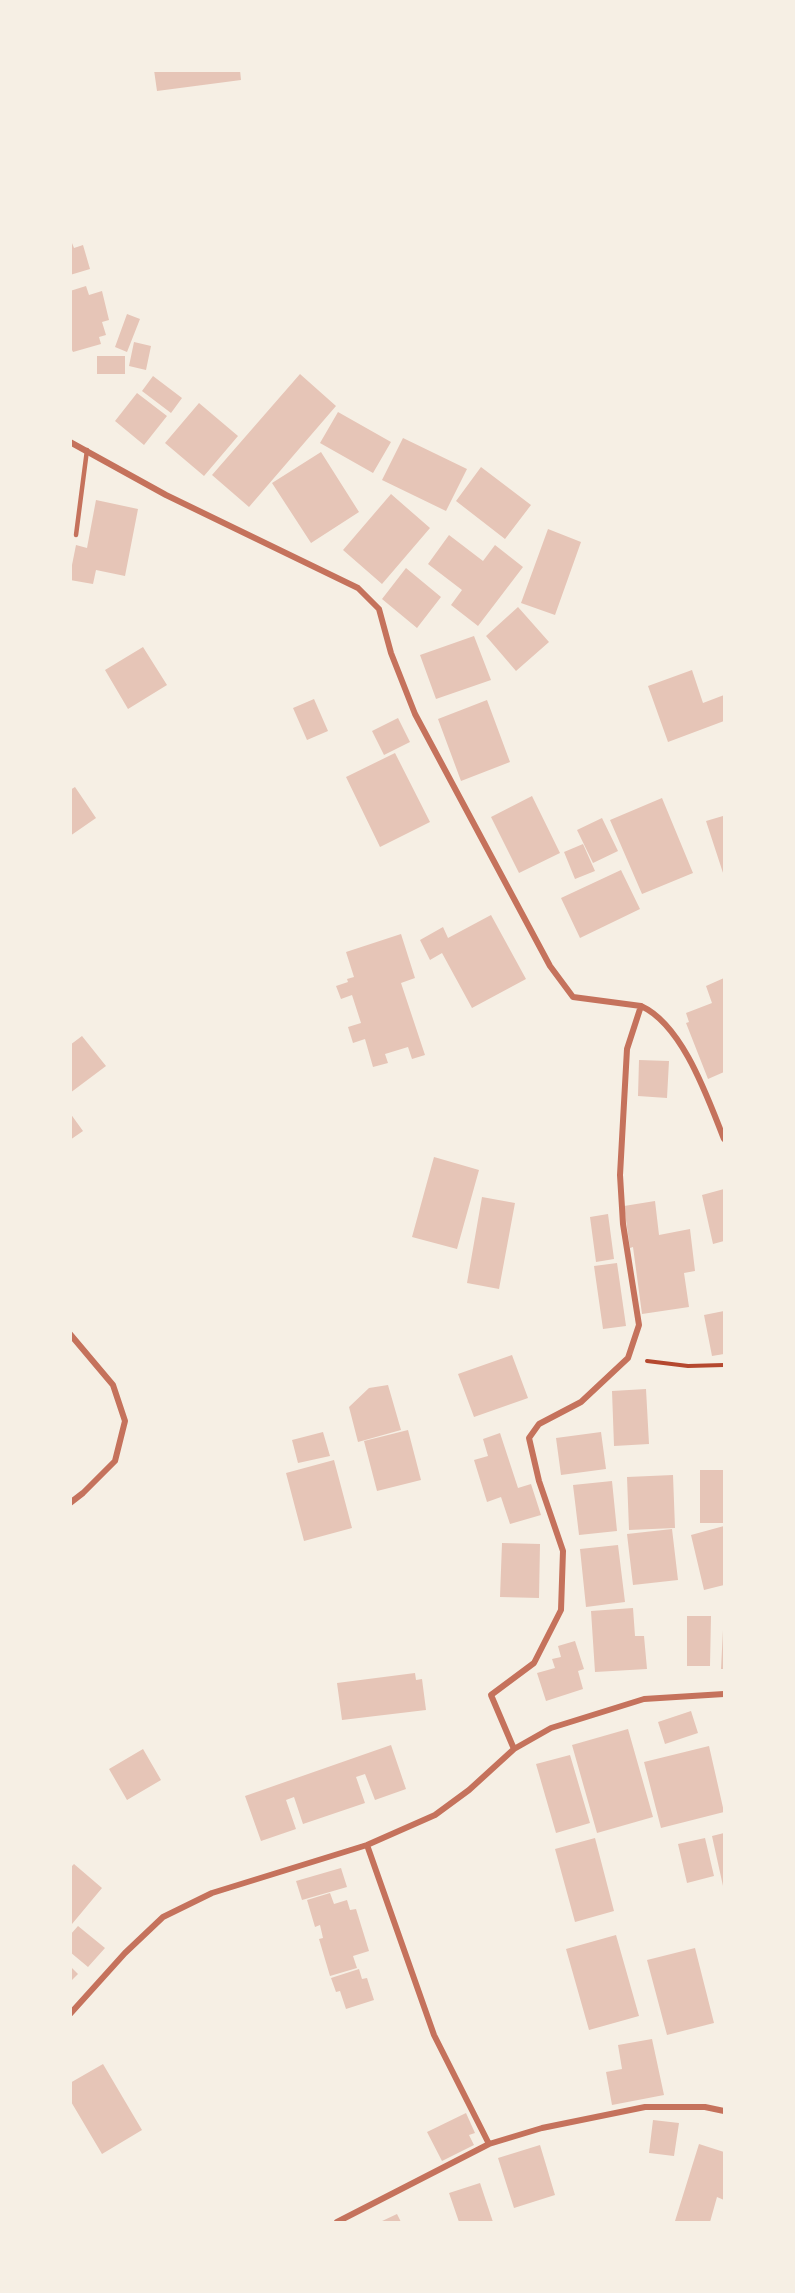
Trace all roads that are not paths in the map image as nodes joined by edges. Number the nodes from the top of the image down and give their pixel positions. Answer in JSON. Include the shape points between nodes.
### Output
{"nodes":[{"id":1,"x":70,"y":442,"type":"edge"},
{"id":2,"x":87,"y":450,"type":"junction"},
{"id":3,"x":76,"y":535,"type":"dead end"},
{"id":4,"x":641,"y":1006,"type":"junction"},
{"id":5,"x":724,"y":1139,"type":"edge"},
{"id":6,"x":70,"y":1334,"type":"edge"},
{"id":7,"x":70,"y":1503,"type":"edge"},
{"id":8,"x":724,"y":1694,"type":"edge"},
{"id":9,"x":514,"y":1749,"type":"junction"},
{"id":10,"x":367,"y":1845,"type":"junction"},
{"id":11,"x":70,"y":2014,"type":"edge"},
{"id":12,"x":724,"y":2111,"type":"edge"},
{"id":13,"x":489,"y":2144,"type":"junction"},
{"id":14,"x":337,"y":2223,"type":"edge"}],
"edges":[{"from":1,"to":2,"type":"street"},
{"from":2,"to":3,"type":"lane"},
{"from":2,"to":4,"type":"street","via":[[166,495],[358,588],[379,609],[415,714],[549,966],[573,997]]},
{"from":4,"to":5,"type":"street","via":[[650,1010],[676,1038],[698,1075]]},
{"from":4,"to":9,"type":"street","via":[[627,1049],[620,1175],[623,1224],[639,1325],[628,1358],[581,1402],[539,1424],[529,1438],[563,1551],[561,1610],[534,1663],[491,1695]]},
{"from":6,"to":7,"type":"street","via":[[113,1385],[125,1420],[115,1461]]},
{"from":8,"to":9,"type":"street","via":[[644,1699],[551,1728]]},
{"from":9,"to":10,"type":"street","via":[[435,1815]]},
{"from":10,"to":11,"type":"street","via":[[212,1893],[163,1917]]},
{"from":10,"to":13,"type":"street","via":[[434,2035]]},
{"from":12,"to":13,"type":"street","via":[[705,2106],[645,2107],[542,2128]]},
{"from":13,"to":14,"type":"street"}]}
